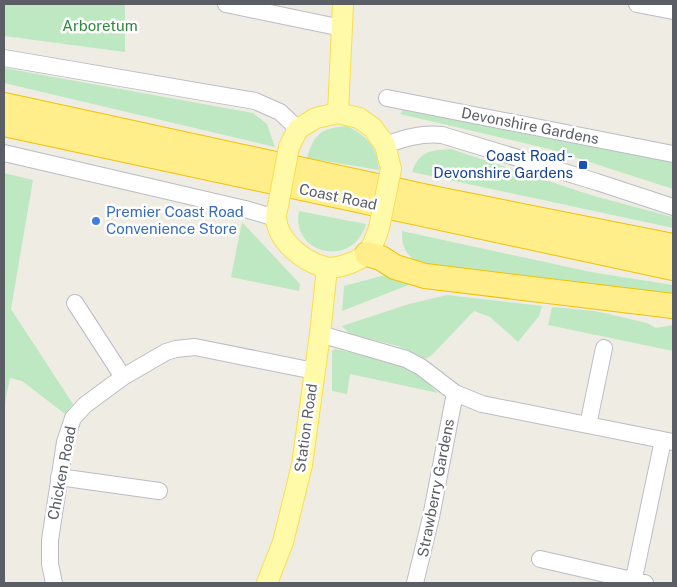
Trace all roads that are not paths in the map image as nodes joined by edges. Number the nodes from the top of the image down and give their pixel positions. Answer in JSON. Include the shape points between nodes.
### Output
{"nodes":[{"id":1,"x":226,"y":4,"type":"edge"},
{"id":2,"x":343,"y":4,"type":"edge"},
{"id":3,"x":646,"y":5,"type":"edge"},
{"id":4,"x":673,"y":11,"type":"edge"},
{"id":5,"x":342,"y":28,"type":"junction"},
{"id":6,"x":4,"y":58,"type":"edge"},
{"id":7,"x":386,"y":98,"type":"dead end"},
{"id":8,"x":4,"y":105,"type":"edge"},
{"id":9,"x":338,"y":113,"type":"junction"},
{"id":10,"x":4,"y":124,"type":"edge"},
{"id":11,"x":298,"y":129,"type":"junction"},
{"id":12,"x":385,"y":145,"type":"junction"},
{"id":13,"x":4,"y":153,"type":"edge"},
{"id":14,"x":673,"y":154,"type":"edge"},
{"id":15,"x":673,"y":207,"type":"edge"},
{"id":16,"x":277,"y":212,"type":"junction"},
{"id":17,"x":673,"y":246,"type":"edge"},
{"id":18,"x":367,"y":254,"type":"junction"},
{"id":19,"x":327,"y":268,"type":"junction"},
{"id":20,"x":673,"y":268,"type":"edge"},
{"id":21,"x":75,"y":303,"type":"dead end"},
{"id":22,"x":673,"y":306,"type":"edge"},
{"id":23,"x":320,"y":334,"type":"junction"},
{"id":24,"x":604,"y":348,"type":"dead end"},
{"id":25,"x":314,"y":371,"type":"junction"},
{"id":26,"x":123,"y":377,"type":"junction"},
{"id":27,"x":454,"y":393,"type":"junction"},
{"id":28,"x":588,"y":426,"type":"junction"},
{"id":29,"x":668,"y":441,"type":"edge"},
{"id":30,"x":59,"y":477,"type":"junction"},
{"id":31,"x":159,"y":491,"type":"dead end"},
{"id":32,"x":540,"y":560,"type":"dead end"},
{"id":33,"x":637,"y":582,"type":"edge"},
{"id":34,"x":54,"y":583,"type":"edge"},
{"id":35,"x":267,"y":583,"type":"edge"},
{"id":36,"x":415,"y":583,"type":"edge"}],
"edges":[{"from":1,"to":5,"type":"street"},
{"from":2,"to":5,"type":"main road"},
{"from":3,"to":4,"type":"street"},
{"from":5,"to":9,"type":"main road"},
{"from":6,"to":11,"type":"street","via":[[255,101],[280,112]]},
{"from":7,"to":14,"type":"street","name":"Devonshire Gardens"},
{"from":8,"to":17,"type":"highway","name":"Coast Road","via":[[432,198]]},
{"from":9,"to":11,"type":"main road","via":[[316,118]]},
{"from":9,"to":12,"type":"main road","via":[[359,118],[373,128]]},
{"from":10,"to":20,"type":"highway","name":"Coast Road"},
{"from":11,"to":16,"type":"main road","bridge":true,"via":[[289,147]]},
{"from":12,"to":15,"type":"street","via":[[420,134],[442,136]]},
{"from":12,"to":18,"type":"main road","bridge":true,"via":[[391,169],[379,228]]},
{"from":13,"to":16,"type":"street","via":[[245,209]]},
{"from":16,"to":19,"type":"main road","via":[[280,233],[287,243],[307,260]]},
{"from":18,"to":19,"type":"main road","via":[[351,264]]},
{"from":18,"to":22,"type":"highway","via":[[425,276]]},
{"from":19,"to":23,"type":"main road","name":"Station Road"},
{"from":21,"to":26,"type":"street"},
{"from":23,"to":25,"type":"main road","name":"Station Road"},
{"from":23,"to":27,"type":"street","via":[[406,359]]},
{"from":24,"to":28,"type":"street"},
{"from":25,"to":26,"type":"street","name":"Chicken Road","via":[[186,347],[166,352]]},
{"from":25,"to":35,"type":"main road","name":"Station Road","via":[[302,465],[283,542]]},
{"from":26,"to":30,"type":"street","name":"Chicken Road","via":[[73,418]]},
{"from":27,"to":28,"type":"street","via":[[482,404]]},
{"from":27,"to":36,"type":"street","name":"Strawberry Gardens"},
{"from":28,"to":29,"type":"street"},
{"from":29,"to":33,"type":"street"},
{"from":30,"to":31,"type":"street"},
{"from":30,"to":34,"type":"street","name":"Chicken Road","via":[[50,551]]},
{"from":32,"to":33,"type":"street"}]}
